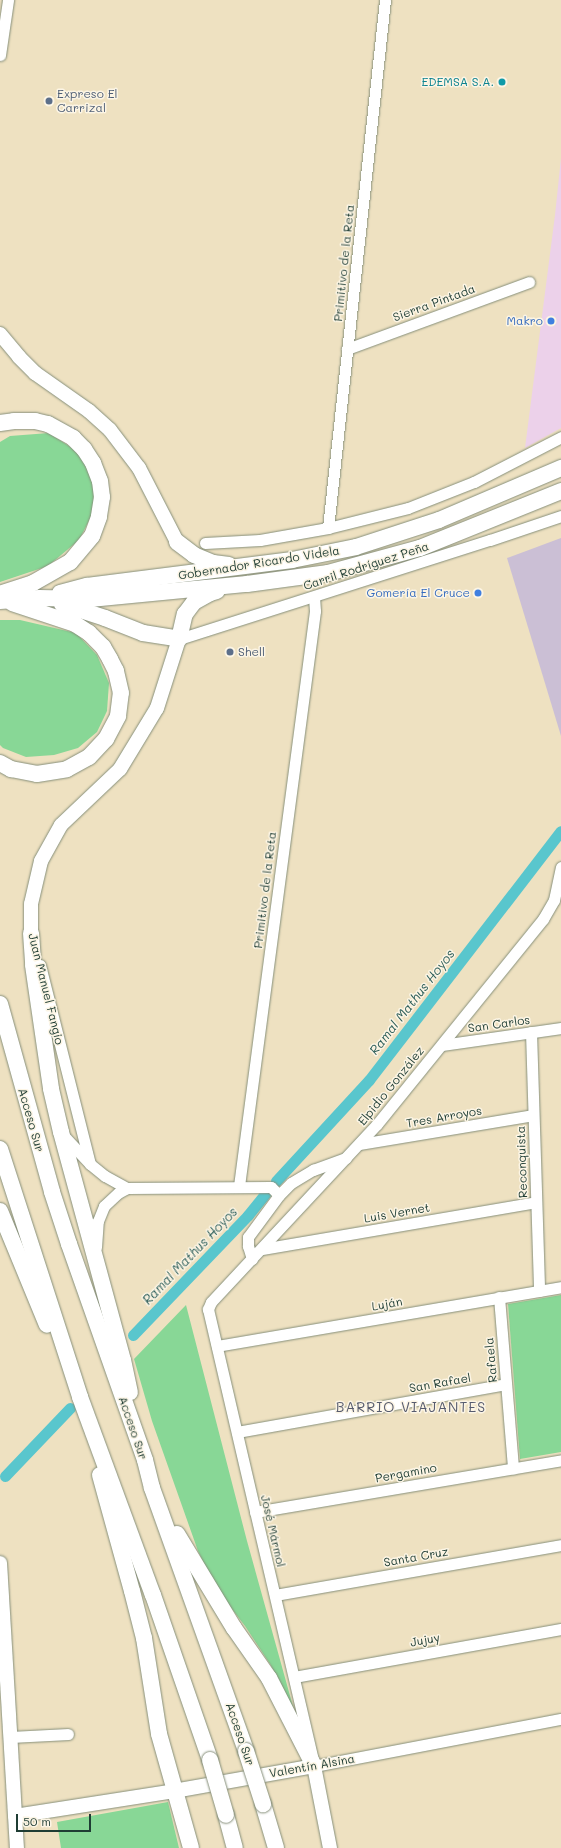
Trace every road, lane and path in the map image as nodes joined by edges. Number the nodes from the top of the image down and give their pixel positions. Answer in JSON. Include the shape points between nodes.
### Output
{"nodes":[{"id":1,"x":8,"y":0,"type":"edge"},
{"id":2,"x":385,"y":0,"type":"edge"},
{"id":3,"x":0,"y":56,"type":"edge"},
{"id":4,"x":530,"y":282,"type":"dead end"},
{"id":5,"x":0,"y":334,"type":"edge"},
{"id":6,"x":347,"y":349,"type":"junction"},
{"id":7,"x":0,"y":423,"type":"edge"},
{"id":8,"x":561,"y":437,"type":"edge"},
{"id":9,"x":561,"y":468,"type":"edge"},
{"id":10,"x":561,"y":491,"type":"edge"},
{"id":11,"x":561,"y":516,"type":"edge"},
{"id":12,"x":328,"y":528,"type":"junction"},
{"id":13,"x":177,"y":542,"type":"joint"},
{"id":14,"x":205,"y":543,"type":"dead end"},
{"id":15,"x":247,"y":567,"type":"junction"},
{"id":16,"x":247,"y":584,"type":"junction"},
{"id":17,"x":314,"y":597,"type":"junction"},
{"id":18,"x":1,"y":598,"type":"edge"},
{"id":19,"x":39,"y":598,"type":"junction"},
{"id":20,"x":179,"y":639,"type":"junction"},
{"id":21,"x":0,"y":763,"type":"edge"},
{"id":22,"x":561,"y":867,"type":"edge"},
{"id":23,"x":31,"y":933,"type":"junction"},
{"id":24,"x":0,"y":1004,"type":"edge"},
{"id":25,"x":561,"y":1028,"type":"edge"},
{"id":26,"x":531,"y":1032,"type":"junction"},
{"id":27,"x":442,"y":1045,"type":"junction"},
{"id":28,"x":533,"y":1115,"type":"junction"},
{"id":29,"x":61,"y":1132,"type":"junction"},
{"id":30,"x":360,"y":1144,"type":"junction"},
{"id":31,"x":0,"y":1150,"type":"edge"},
{"id":32,"x":348,"y":1157,"type":"junction"},
{"id":33,"x":90,"y":1164,"type":"junction"},
{"id":34,"x":239,"y":1186,"type":"junction"},
{"id":35,"x":127,"y":1188,"type":"junction"},
{"id":36,"x":279,"y":1195,"type":"junction"},
{"id":37,"x":536,"y":1202,"type":"junction"},
{"id":38,"x":0,"y":1211,"type":"edge"},
{"id":39,"x":262,"y":1249,"type":"junction"},
{"id":40,"x":252,"y":1259,"type":"junction"},
{"id":41,"x":96,"y":1263,"type":"junction"},
{"id":42,"x":561,"y":1287,"type":"edge"},
{"id":43,"x":540,"y":1290,"type":"junction"},
{"id":44,"x":499,"y":1298,"type":"junction"},
{"id":45,"x":211,"y":1302,"type":"joint"},
{"id":46,"x":217,"y":1346,"type":"junction"},
{"id":47,"x":506,"y":1384,"type":"junction"},
{"id":48,"x":82,"y":1400,"type":"junction"},
{"id":49,"x":237,"y":1432,"type":"junction"},
{"id":50,"x":145,"y":1460,"type":"junction"},
{"id":51,"x":561,"y":1460,"type":"edge"},
{"id":52,"x":513,"y":1468,"type":"junction"},
{"id":53,"x":152,"y":1488,"type":"junction"},
{"id":54,"x":255,"y":1512,"type":"junction"},
{"id":55,"x":561,"y":1545,"type":"edge"},
{"id":56,"x":0,"y":1563,"type":"edge"},
{"id":57,"x":274,"y":1595,"type":"junction"},
{"id":58,"x":561,"y":1629,"type":"edge"},
{"id":59,"x":294,"y":1677,"type":"junction"},
{"id":60,"x":561,"y":1719,"type":"edge"},
{"id":61,"x":68,"y":1734,"type":"dead end"},
{"id":62,"x":11,"y":1737,"type":"junction"},
{"id":63,"x":314,"y":1766,"type":"junction"},
{"id":64,"x":174,"y":1791,"type":"junction"},
{"id":65,"x":15,"y":1816,"type":"junction"},
{"id":66,"x":17,"y":1848,"type":"edge"},
{"id":67,"x":191,"y":1848,"type":"edge"},
{"id":68,"x":236,"y":1848,"type":"edge"},
{"id":69,"x":276,"y":1848,"type":"edge"},
{"id":70,"x":330,"y":1848,"type":"edge"}],
"edges":[{"from":1,"to":3,"type":"street"},
{"from":2,"to":6,"type":"street","name":"Primitivo de la Reta"},
{"from":4,"to":6,"type":"street","name":"Sierra Pintada"},
{"from":5,"to":13,"type":"main road","via":[[35,373],[89,411],[110,430],[139,468]]},
{"from":6,"to":12,"type":"street","name":"Primitivo de la Reta"},
{"from":7,"to":18,"type":"highway","via":[[35,421],[48,424],[73,438],[93,463],[100,480],[102,497],[99,517],[92,536],[70,562],[33,584]]},
{"from":8,"to":12,"type":"street","via":[[474,482],[408,508]]},
{"from":9,"to":15,"type":"highway","name":"Gobernador Ricardo Videla","via":[[439,520],[385,538],[326,554]]},
{"from":10,"to":16,"type":"highway","name":"Gobernador Ricardo Videla","via":[[448,538],[390,557],[328,573]]},
{"from":11,"to":17,"type":"street","name":"Carril Rodríguez Peña"},
{"from":12,"to":14,"type":"street","via":[[260,540]]},
{"from":13,"to":15,"type":"highway","via":[[213,563]]},
{"from":15,"to":19,"type":"highway","name":"Gobernador Ricardo Videla","via":[[87,586]]},
{"from":16,"to":19,"type":"highway","name":"Gobernador Ricardo Videla","via":[[90,599]]},
{"from":16,"to":20,"type":"highway","via":[[210,593],[194,602],[185,614]]},
{"from":17,"to":20,"type":"street","name":"Carril Rodríguez Peña"},
{"from":17,"to":34,"type":"street","name":"Primitivo de la Reta","via":[[315,611]]},
{"from":18,"to":19,"type":"highway","name":"Gobernador Ricardo Videla"},
{"from":18,"to":21,"type":"highway","via":[[75,624],[89,633],[103,647],[110,659],[116,671],[121,694],[118,716],[106,739],[89,757],[67,769],[37,774],[11,769]]},
{"from":19,"to":20,"type":"highway","via":[[105,618],[143,633]]},
{"from":20,"to":23,"type":"main road","name":"Juan Manuel Fangio","via":[[157,708],[120,769],[61,825],[41,861],[31,904]]},
{"from":22,"to":27,"type":"street","name":"Elpidio González","via":[[556,893],[548,913]]},
{"from":23,"to":29,"type":"highway","via":[[44,1044]]},
{"from":23,"to":33,"type":"street","name":"Juan Manuel Fangio"},
{"from":24,"to":50,"type":"highway","name":"Acceso Sur","via":[[52,1192]]},
{"from":25,"to":26,"type":"street","name":"San Carlos"},
{"from":26,"to":27,"type":"street","name":"San Carlos"},
{"from":26,"to":28,"type":"street","name":"Reconquista"},
{"from":27,"to":30,"type":"street","name":"Elpidio González"},
{"from":28,"to":30,"type":"street","name":"Tres Arroyos"},
{"from":28,"to":37,"type":"street","name":"Reconquista"},
{"from":29,"to":33,"type":"street"},
{"from":29,"to":41,"type":"highway"},
{"from":30,"to":32,"type":"street","name":"Elpidio González"},
{"from":31,"to":48,"type":"highway"},
{"from":32,"to":36,"type":"street","via":[[313,1170],[291,1183]]},
{"from":32,"to":39,"type":"street","name":"Elpidio González"},
{"from":33,"to":35,"type":"street"},
{"from":34,"to":35,"type":"street"},
{"from":34,"to":36,"type":"street","via":[[271,1187]]},
{"from":35,"to":41,"type":"street","via":[[110,1200],[101,1212],[97,1230]]},
{"from":36,"to":40,"type":"street","via":[[248,1237]]},
{"from":37,"to":39,"type":"street","name":"Luis Vernet"},
{"from":37,"to":43,"type":"street","name":"Reconquista"},
{"from":38,"to":48,"type":"highway","via":[[31,1290]]},
{"from":39,"to":40,"type":"street","name":"Elpidio González"},
{"from":40,"to":45,"type":"street","name":"Elpidio González"},
{"from":41,"to":50,"type":"highway","via":[[123,1360]]},
{"from":42,"to":43,"type":"street","name":"Luján"},
{"from":43,"to":44,"type":"street","name":"Luján"},
{"from":44,"to":46,"type":"street","name":"Luján"},
{"from":44,"to":47,"type":"street","name":"Rafaela"},
{"from":45,"to":46,"type":"street","name":"José Mármol","via":[[208,1309]]},
{"from":46,"to":49,"type":"street","name":"José Mármol"},
{"from":47,"to":49,"type":"street","name":"San Rafael"},
{"from":47,"to":52,"type":"street","name":"Rafaela"},
{"from":48,"to":64,"type":"highway","via":[[104,1493],[144,1638],[159,1734]]},
{"from":48,"to":68,"type":"highway","bridge":true,"via":[[210,1760]]},
{"from":49,"to":54,"type":"street","name":"José Mármol"},
{"from":50,"to":53,"type":"highway","name":"Acceso Sur"},
{"from":51,"to":52,"type":"street","name":"Pergamino"},
{"from":52,"to":54,"type":"street","name":"Pergamino"},
{"from":53,"to":63,"type":"highway","via":[[206,1583],[269,1678]]},
{"from":53,"to":69,"type":"highway","name":"Acceso Sur","bridge":true,"via":[[246,1751]]},
{"from":54,"to":57,"type":"street","name":"José Mármol"},
{"from":55,"to":57,"type":"street","name":"Santa Cruz"},
{"from":56,"to":62,"type":"main road"},
{"from":57,"to":59,"type":"street","name":"José Mármol"},
{"from":58,"to":59,"type":"street","name":"Jujuy"},
{"from":59,"to":63,"type":"street","name":"José Mármol"},
{"from":60,"to":63,"type":"street","name":"Valentín Alsina"},
{"from":61,"to":62,"type":"street"},
{"from":62,"to":65,"type":"main road"},
{"from":63,"to":64,"type":"main road","name":"Valentín Alsina"},
{"from":63,"to":70,"type":"main road"},
{"from":64,"to":65,"type":"main road","name":"Valentín Alsina"},
{"from":64,"to":67,"type":"highway"},
{"from":65,"to":66,"type":"main road"}]}
